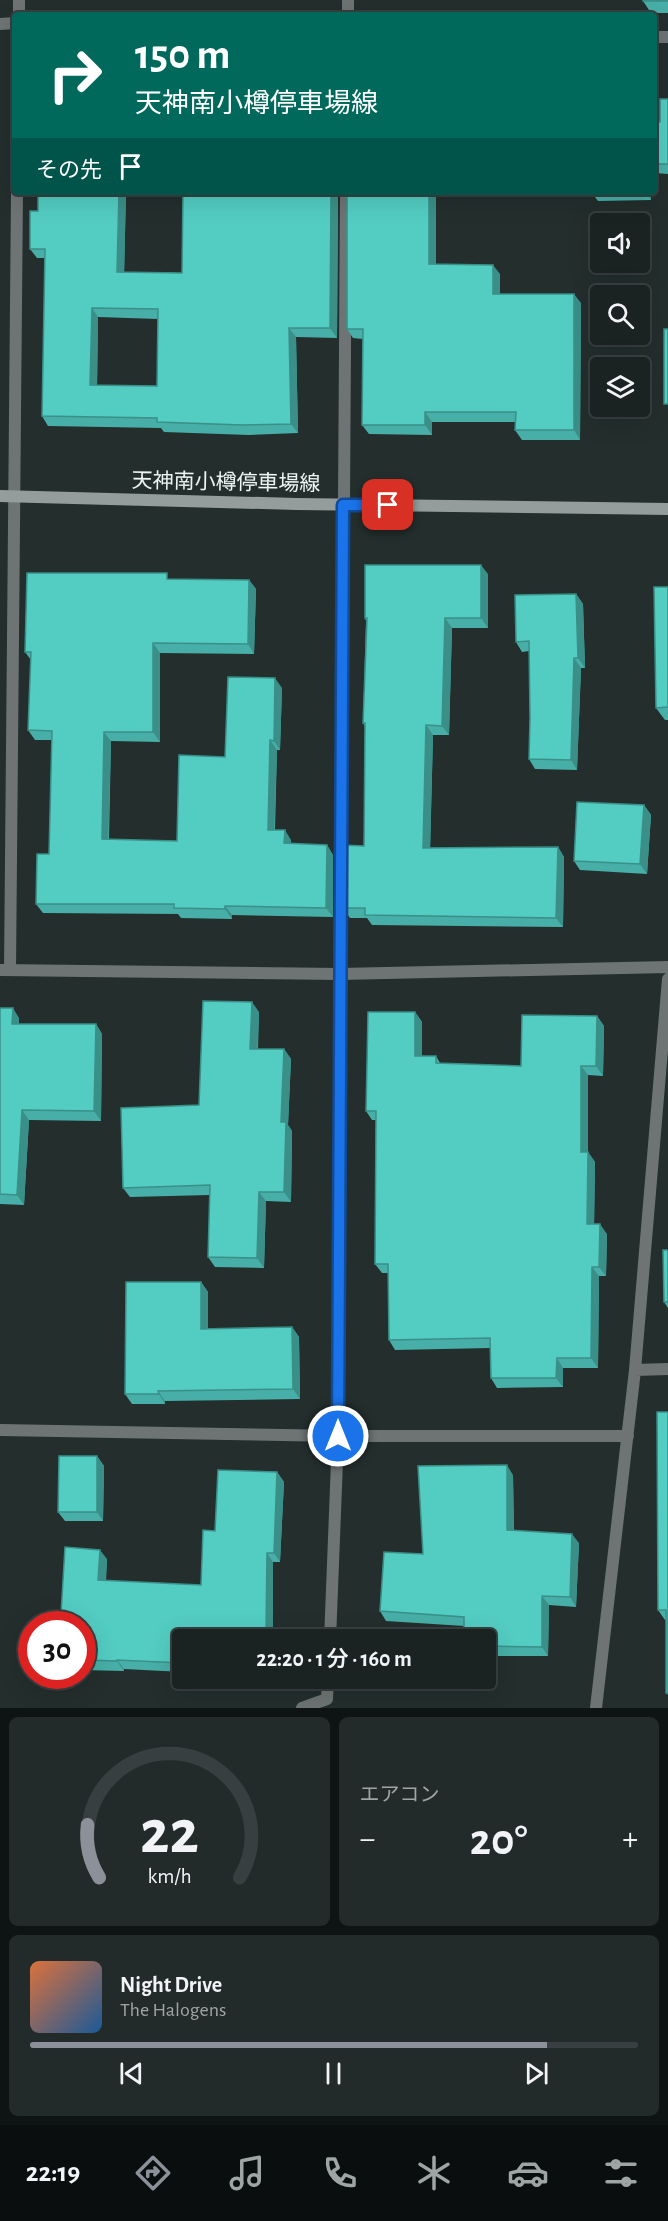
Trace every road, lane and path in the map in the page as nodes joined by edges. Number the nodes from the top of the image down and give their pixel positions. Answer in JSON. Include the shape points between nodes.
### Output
{"nodes":[{"id":1,"x":16,"y":195,"type":"edge"},
{"id":2,"x":346,"y":195,"type":"edge"},
{"id":3,"x":6,"y":496,"type":"edge"},
{"id":4,"x":343,"y":505,"type":"junction"},
{"id":5,"x":668,"y":509,"type":"edge"},
{"id":6,"x":668,"y":967,"type":"edge"},
{"id":7,"x":5,"y":970,"type":"edge"},
{"id":8,"x":340,"y":974,"type":"junction"},
{"id":9,"x":668,"y":979,"type":"edge"},
{"id":10,"x":668,"y":1369,"type":"edge"},
{"id":11,"x":635,"y":1370,"type":"junction"},
{"id":12,"x":0,"y":1430,"type":"edge"},
{"id":13,"x":338,"y":1436,"type":"junction"},
{"id":14,"x":628,"y":1436,"type":"junction"},
{"id":15,"x":330,"y":1629,"type":"edge"},
{"id":16,"x":328,"y":1703,"type":"edge"},
{"id":17,"x":302,"y":1708,"type":"edge"},
{"id":18,"x":596,"y":1708,"type":"edge"}],
"edges":[{"from":1,"to":3,"type":"street"},
{"from":2,"to":4,"type":"street"},
{"from":3,"to":4,"type":"main road","name":"天神南小樽停車場線"},
{"from":3,"to":7,"type":"street"},
{"from":4,"to":5,"type":"main road","name":"天神南小樽停車場線"},
{"from":4,"to":8,"type":"street"},
{"from":6,"to":8,"type":"street"},
{"from":7,"to":8,"type":"street"},
{"from":8,"to":13,"type":"street"},
{"from":9,"to":11,"type":"street"},
{"from":10,"to":11,"type":"street"},
{"from":11,"to":14,"type":"street"},
{"from":12,"to":13,"type":"street"},
{"from":13,"to":14,"type":"street"},
{"from":13,"to":15,"type":"street"},
{"from":14,"to":18,"type":"street"},
{"from":16,"to":17,"type":"street"}]}
